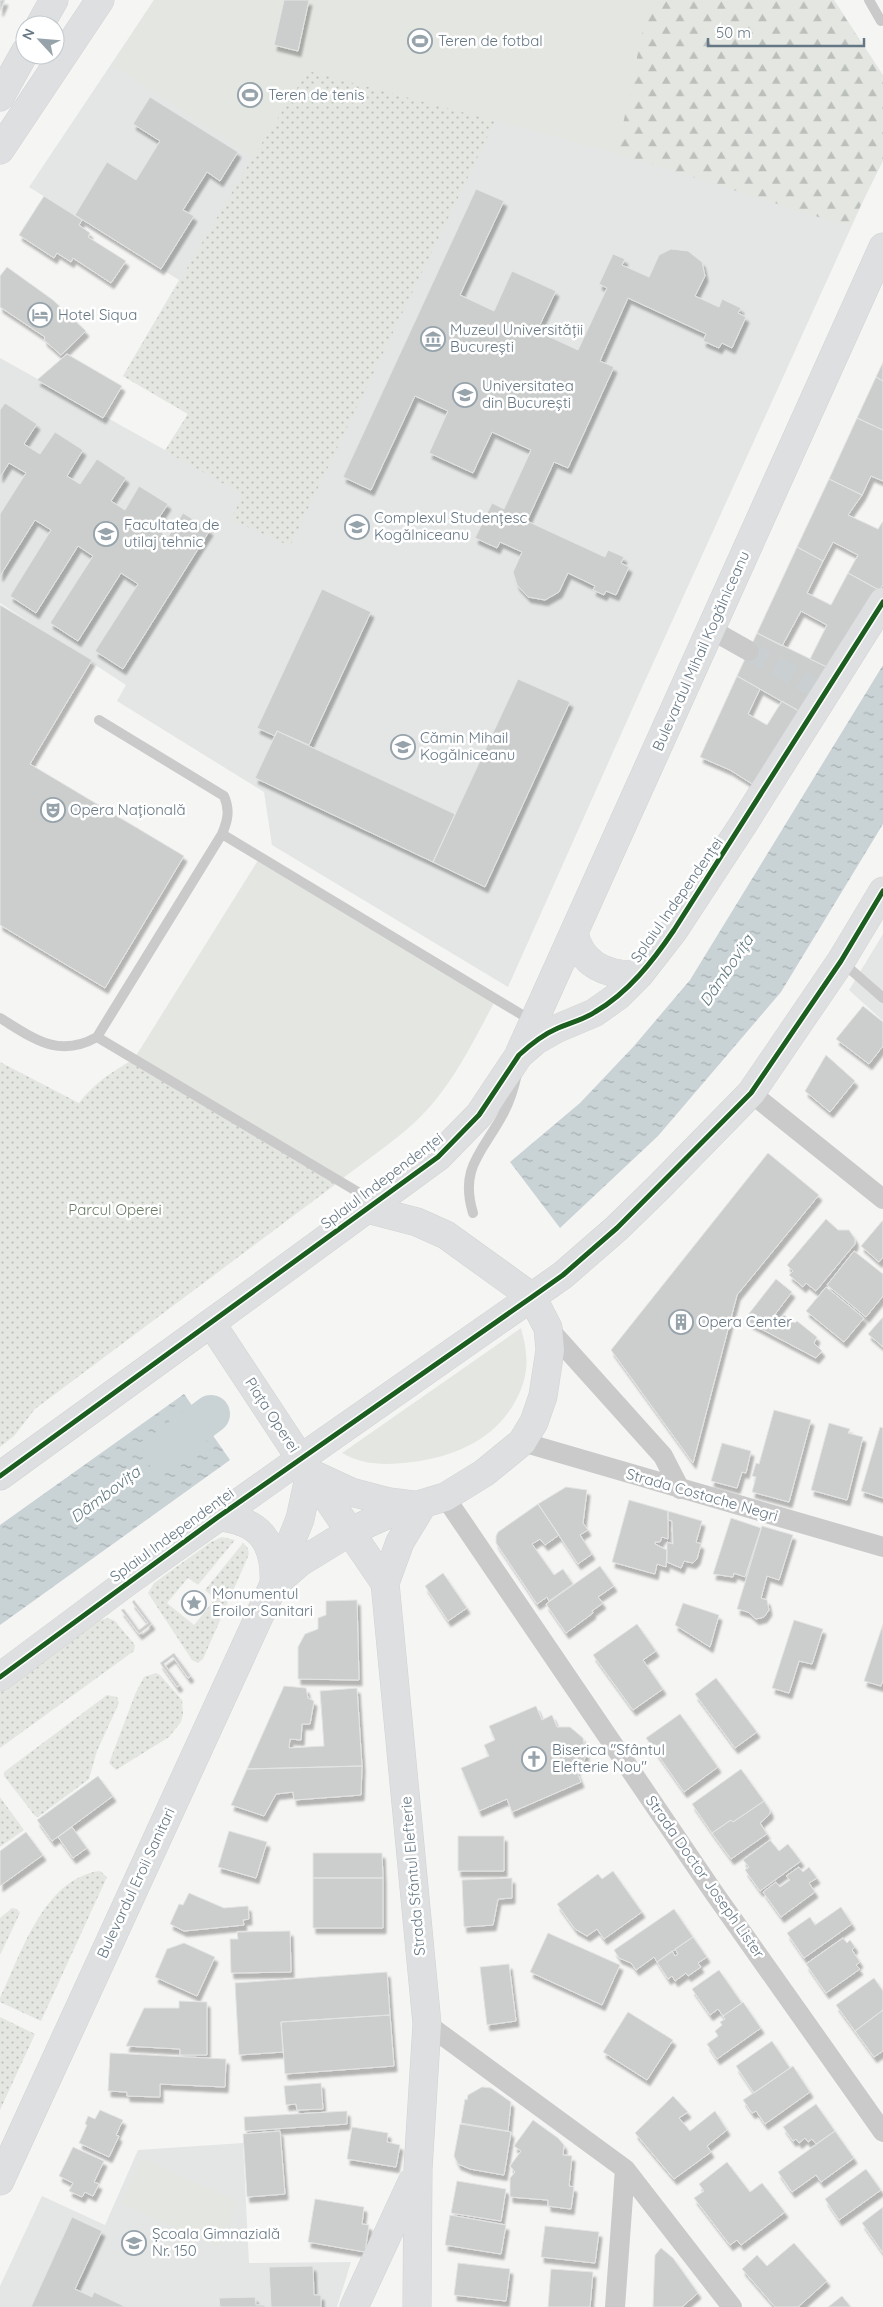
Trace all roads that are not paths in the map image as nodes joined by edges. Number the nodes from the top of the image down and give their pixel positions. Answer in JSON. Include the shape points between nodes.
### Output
{"nodes":[{"id":1,"x":54,"y":0,"type":"edge"},
{"id":2,"x":100,"y":0,"type":"edge"},
{"id":3,"x":869,"y":0,"type":"edge"},
{"id":4,"x":46,"y":15,"type":"edge"},
{"id":5,"x":881,"y":21,"type":"dead end"},
{"id":6,"x":18,"y":65,"type":"edge"},
{"id":7,"x":0,"y":97,"type":"edge"},
{"id":8,"x":0,"y":150,"type":"edge"},
{"id":9,"x":883,"y":246,"type":"edge"},
{"id":10,"x":883,"y":602,"type":"edge"},
{"id":11,"x":710,"y":629,"type":"junction"},
{"id":12,"x":749,"y":651,"type":"tunnel mouth"},
{"id":13,"x":99,"y":720,"type":"dead end"},
{"id":14,"x":222,"y":834,"type":"junction"},
{"id":15,"x":883,"y":891,"type":"edge"},
{"id":16,"x":574,"y":932,"type":"junction"},
{"id":17,"x":841,"y":961,"type":"junction"},
{"id":18,"x":639,"y":975,"type":"junction"},
{"id":19,"x":883,"y":998,"type":"edge"},
{"id":20,"x":0,"y":1018,"type":"edge"},
{"id":21,"x":534,"y":1022,"type":"junction"},
{"id":22,"x":97,"y":1037,"type":"junction"},
{"id":23,"x":519,"y":1055,"type":"junction"},
{"id":24,"x":752,"y":1093,"type":"junction"},
{"id":25,"x":883,"y":1199,"type":"edge"},
{"id":26,"x":371,"y":1206,"type":"junction"},
{"id":27,"x":473,"y":1213,"type":"dead end"},
{"id":28,"x":574,"y":1265,"type":"junction"},
{"id":29,"x":532,"y":1297,"type":"junction"},
{"id":30,"x":211,"y":1323,"type":"junction"},
{"id":31,"x":548,"y":1328,"type":"junction"},
{"id":32,"x":522,"y":1442,"type":"junction"},
{"id":33,"x":305,"y":1466,"type":"junction"},
{"id":34,"x":0,"y":1476,"type":"edge"},
{"id":35,"x":680,"y":1489,"type":"junction"},
{"id":36,"x":427,"y":1502,"type":"junction"},
{"id":37,"x":218,"y":1517,"type":"junction"},
{"id":38,"x":351,"y":1531,"type":"junction"},
{"id":39,"x":883,"y":1547,"type":"edge"},
{"id":40,"x":385,"y":1583,"type":"junction"},
{"id":41,"x":274,"y":1584,"type":"junction"},
{"id":42,"x":0,"y":1677,"type":"edge"},
{"id":43,"x":427,"y":2024,"type":"junction"},
{"id":44,"x":883,"y":2132,"type":"edge"},
{"id":45,"x":418,"y":2169,"type":"junction"},
{"id":46,"x":625,"y":2169,"type":"junction"},
{"id":47,"x":0,"y":2182,"type":"edge"},
{"id":48,"x":354,"y":2307,"type":"edge"},
{"id":49,"x":417,"y":2307,"type":"edge"},
{"id":50,"x":614,"y":2307,"type":"edge"},
{"id":51,"x":732,"y":2307,"type":"edge"}],
"edges":[{"from":1,"to":4,"type":"main road"},
{"from":2,"to":8,"type":"main road"},
{"from":3,"to":5,"type":"lane"},
{"from":6,"to":7,"type":"main road"},
{"from":9,"to":11,"type":"main road","name":"Bulevardul Mihail Kogălniceanu"},
{"from":10,"to":18,"type":"main road","name":"Splaiul Independenței","via":[[822,692],[674,930]]},
{"from":11,"to":12,"type":"street"},
{"from":11,"to":16,"type":"main road","name":"Bulevardul Mihail Kogălniceanu"},
{"from":13,"to":14,"type":"lane","via":[[224,796],[229,806]]},
{"from":14,"to":21,"type":"lane"},
{"from":14,"to":22,"type":"lane"},
{"from":15,"to":17,"type":"main road","name":"Splaiul Independenței"},
{"from":16,"to":18,"type":"main road","via":[[578,946],[592,964],[610,972]]},
{"from":16,"to":21,"type":"main road","name":"Bulevardul Mihail Kogălniceanu"},
{"from":17,"to":19,"type":"lane"},
{"from":17,"to":24,"type":"main road","name":"Splaiul Independenței"},
{"from":18,"to":23,"type":"main road","name":"Splaiul Independenței","via":[[606,1005],[546,1034]]},
{"from":20,"to":22,"type":"lane","via":[[43,1044],[67,1046],[86,1043]]},
{"from":21,"to":23,"type":"main road","name":"Bulevardul Mihail Kogălniceanu"},
{"from":22,"to":26,"type":"lane"},
{"from":23,"to":26,"type":"main road","name":"Splaiul Independenței","via":[[461,1136]]},
{"from":23,"to":27,"type":"lane","via":[[512,1094],[470,1172],[468,1185]]},
{"from":24,"to":25,"type":"street"},
{"from":24,"to":28,"type":"main road","name":"Splaiul Independenței","via":[[631,1214]]},
{"from":26,"to":29,"type":"main road","via":[[446,1235]]},
{"from":26,"to":30,"type":"main road","name":"Splaiul Independenței"},
{"from":28,"to":29,"type":"main road","name":"Splaiul Independenței"},
{"from":28,"to":31,"type":"main road","via":[[554,1300]]},
{"from":29,"to":31,"type":"main road"},
{"from":29,"to":33,"type":"main road","name":"Splaiul Independenței"},
{"from":30,"to":33,"type":"main road","name":"Piața Operei"},
{"from":30,"to":34,"type":"main road","name":"Splaiul Independenței"},
{"from":31,"to":32,"type":"main road","via":[[550,1350],[543,1396],[534,1422]]},
{"from":31,"to":35,"type":"street","via":[[663,1456]]},
{"from":32,"to":35,"type":"street","name":"Strada Costache Negri"},
{"from":32,"to":36,"type":"main road","via":[[484,1473]]},
{"from":33,"to":36,"type":"main road","via":[[358,1495],[389,1502]]},
{"from":33,"to":37,"type":"main road","name":"Splaiul Independenței"},
{"from":33,"to":38,"type":"main road","name":"Piața Operei"},
{"from":33,"to":41,"type":"main road","name":"Bulevardul Eroii Sanitari","via":[[300,1519]]},
{"from":35,"to":39,"type":"street","name":"Strada Costache Negri"},
{"from":36,"to":38,"type":"main road","name":"Bulevardul Eroii Sanitari","via":[[391,1513]]},
{"from":36,"to":40,"type":"main road","name":"Strada Sfântul Elefterie","via":[[400,1542]]},
{"from":36,"to":44,"type":"street","name":"Strada Doctor Joseph Lister","via":[[712,1890]]},
{"from":37,"to":41,"type":"main road","via":[[237,1519],[263,1536],[273,1553]]},
{"from":37,"to":42,"type":"main road","name":"Splaiul Independenței"},
{"from":38,"to":40,"type":"main road","name":"Strada Sfântul Elefterie"},
{"from":38,"to":41,"type":"main road","name":"Bulevardul Eroii Sanitari","via":[[299,1563]]},
{"from":40,"to":43,"type":"main road","name":"Strada Sfântul Elefterie"},
{"from":41,"to":47,"type":"main road","name":"Bulevardul Eroii Sanitari"},
{"from":43,"to":45,"type":"main road","name":"Strada Sfântul Elefterie"},
{"from":43,"to":46,"type":"street"},
{"from":45,"to":48,"type":"main road","name":"Strada Sfântul Elefterie"},
{"from":45,"to":49,"type":"main road","name":"Strada Sfântul Elefterie"},
{"from":46,"to":50,"type":"street"},
{"from":46,"to":51,"type":"street"}]}
